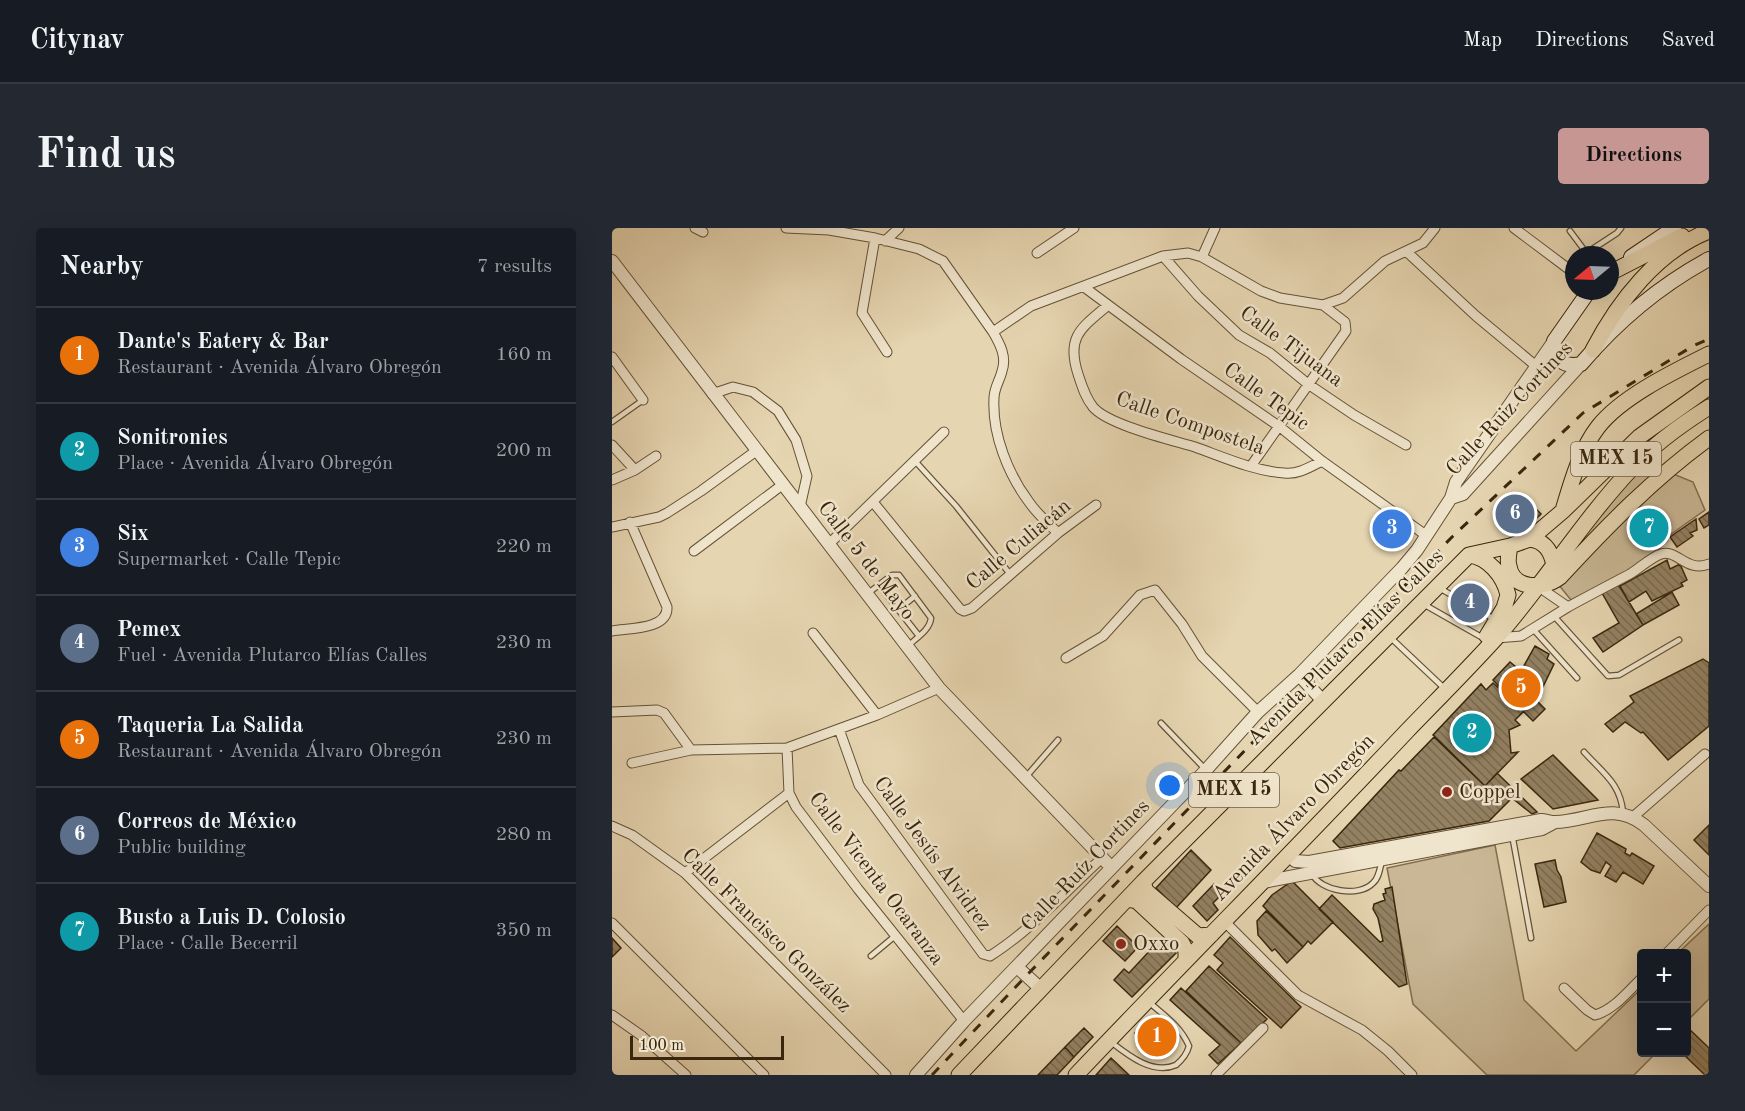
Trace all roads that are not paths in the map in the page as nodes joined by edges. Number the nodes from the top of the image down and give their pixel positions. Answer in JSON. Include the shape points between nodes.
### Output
{"nodes":[{"id":1,"x":786,"y":228,"type":"edge"},
{"id":2,"x":899,"y":228,"type":"edge"},
{"id":3,"x":1074,"y":228,"type":"edge"},
{"id":4,"x":1215,"y":228,"type":"edge"},
{"id":5,"x":1435,"y":228,"type":"edge"},
{"id":6,"x":1514,"y":228,"type":"edge"},
{"id":7,"x":1696,"y":228,"type":"edge"},
{"id":8,"x":1617,"y":230,"type":"edge"},
{"id":9,"x":1570,"y":231,"type":"dead end"},
{"id":10,"x":1709,"y":231,"type":"edge"},
{"id":11,"x":1668,"y":236,"type":"edge"},
{"id":12,"x":880,"y":239,"type":"junction"},
{"id":13,"x":1407,"y":252,"type":"junction"},
{"id":14,"x":1037,"y":253,"type":"dead end"},
{"id":15,"x":1202,"y":257,"type":"junction"},
{"id":16,"x":1165,"y":259,"type":"junction"},
{"id":17,"x":1709,"y":259,"type":"edge"},
{"id":18,"x":612,"y":261,"type":"edge"},
{"id":19,"x":1565,"y":266,"type":"edge"},
{"id":20,"x":1619,"y":267,"type":"edge"},
{"id":21,"x":1084,"y":287,"type":"junction"},
{"id":22,"x":1583,"y":300,"type":"edge"},
{"id":23,"x":1323,"y":305,"type":"junction"},
{"id":24,"x":1107,"y":306,"type":"junction"},
{"id":25,"x":993,"y":332,"type":"junction"},
{"id":26,"x":1554,"y":341,"type":"junction"},
{"id":27,"x":1593,"y":350,"type":"junction"},
{"id":28,"x":887,"y":352,"type":"dead end"},
{"id":29,"x":1709,"y":354,"type":"edge"},
{"id":30,"x":612,"y":357,"type":"edge"},
{"id":31,"x":1581,"y":364,"type":"junction"},
{"id":32,"x":1536,"y":366,"type":"junction"},
{"id":33,"x":1308,"y":384,"type":"junction"},
{"id":34,"x":1709,"y":387,"type":"edge"},
{"id":35,"x":712,"y":394,"type":"junction"},
{"id":36,"x":643,"y":400,"type":"joint"},
{"id":37,"x":1709,"y":406,"type":"edge"},
{"id":38,"x":612,"y":422,"type":"edge"},
{"id":39,"x":1280,"y":427,"type":"junction"},
{"id":40,"x":944,"y":432,"type":"dead end"},
{"id":41,"x":1709,"y":438,"type":"edge"},
{"id":42,"x":612,"y":445,"type":"edge"},
{"id":43,"x":1406,"y":446,"type":"dead end"},
{"id":44,"x":756,"y":451,"type":"junction"},
{"id":45,"x":656,"y":456,"type":"dead end"},
{"id":46,"x":914,"y":461,"type":"junction"},
{"id":47,"x":1322,"y":461,"type":"junction"},
{"id":48,"x":1251,"y":466,"type":"junction"},
{"id":49,"x":634,"y":470,"type":"junction"},
{"id":50,"x":612,"y":480,"type":"edge"},
{"id":51,"x":782,"y":485,"type":"junction"},
{"id":52,"x":1451,"y":498,"type":"junction"},
{"id":53,"x":873,"y":502,"type":"junction"},
{"id":54,"x":1095,"y":505,"type":"dead end"},
{"id":55,"x":800,"y":507,"type":"junction"},
{"id":56,"x":1564,"y":510,"type":"junction"},
{"id":57,"x":630,"y":522,"type":"junction"},
{"id":58,"x":614,"y":524,"type":"edge"},
{"id":59,"x":1058,"y":533,"type":"junction"},
{"id":60,"x":1426,"y":536,"type":"junction"},
{"id":61,"x":1530,"y":539,"type":"junction"},
{"id":62,"x":829,"y":543,"type":"junction"},
{"id":63,"x":1510,"y":546,"type":"junction"},
{"id":64,"x":694,"y":551,"type":"dead end"},
{"id":65,"x":1469,"y":555,"type":"junction"},
{"id":66,"x":1709,"y":564,"type":"edge"},
{"id":67,"x":1554,"y":565,"type":"junction"},
{"id":68,"x":1010,"y":574,"type":"junction"},
{"id":69,"x":879,"y":585,"type":"junction"},
{"id":70,"x":1436,"y":586,"type":"junction"},
{"id":71,"x":1539,"y":587,"type":"junction"},
{"id":72,"x":867,"y":594,"type":"junction"},
{"id":73,"x":915,"y":596,"type":"junction"},
{"id":74,"x":1420,"y":603,"type":"junction"},
{"id":75,"x":1568,"y":607,"type":"junction"},
{"id":76,"x":898,"y":610,"type":"junction"},
{"id":77,"x":1554,"y":615,"type":"junction"},
{"id":78,"x":1497,"y":621,"type":"junction"},
{"id":79,"x":1533,"y":629,"type":"junction"},
{"id":80,"x":612,"y":631,"type":"edge"},
{"id":81,"x":813,"y":633,"type":"dead end"},
{"id":82,"x":1388,"y":635,"type":"junction"},
{"id":83,"x":919,"y":636,"type":"junction"},
{"id":84,"x":1490,"y":639,"type":"junction"},
{"id":85,"x":1679,"y":640,"type":"dead end"},
{"id":86,"x":908,"y":646,"type":"junction"},
{"id":87,"x":1066,"y":658,"type":"dead end"},
{"id":88,"x":1299,"y":675,"type":"junction"},
{"id":89,"x":1577,"y":678,"type":"dead end"},
{"id":90,"x":939,"y":688,"type":"junction"},
{"id":91,"x":1446,"y":690,"type":"junction"},
{"id":92,"x":1322,"y":700,"type":"junction"},
{"id":93,"x":612,"y":712,"type":"edge"},
{"id":94,"x":1258,"y":712,"type":"junction"},
{"id":95,"x":877,"y":716,"type":"junction"},
{"id":96,"x":1161,"y":723,"type":"dead end"},
{"id":97,"x":839,"y":729,"type":"junction"},
{"id":98,"x":1058,"y":740,"type":"dead end"},
{"id":99,"x":787,"y":748,"type":"junction"},
{"id":100,"x":691,"y":750,"type":"junction"},
{"id":101,"x":1584,"y":752,"type":"dead end"},
{"id":102,"x":1705,"y":754,"type":"dead end"},
{"id":103,"x":632,"y":763,"type":"dead end"},
{"id":104,"x":1206,"y":770,"type":"junction"},
{"id":105,"x":1025,"y":778,"type":"junction"},
{"id":106,"x":789,"y":793,"type":"junction"},
{"id":107,"x":1628,"y":815,"type":"junction"},
{"id":108,"x":612,"y":826,"type":"edge"},
{"id":109,"x":1512,"y":830,"type":"junction"},
{"id":110,"x":1290,"y":855,"type":"junction"},
{"id":111,"x":1382,"y":860,"type":"junction"},
{"id":112,"x":1106,"y":862,"type":"junction"},
{"id":113,"x":1310,"y":868,"type":"junction"},
{"id":114,"x":685,"y":873,"type":"junction"},
{"id":115,"x":1143,"y":882,"type":"junction"},
{"id":116,"x":1263,"y":882,"type":"junction"},
{"id":117,"x":1709,"y":886,"type":"edge"},
{"id":118,"x":1127,"y":899,"type":"junction"},
{"id":119,"x":1709,"y":910,"type":"edge"},
{"id":120,"x":1224,"y":921,"type":"junction"},
{"id":121,"x":612,"y":923,"type":"edge"},
{"id":122,"x":1211,"y":935,"type":"junction"},
{"id":123,"x":895,"y":936,"type":"junction"},
{"id":124,"x":1531,"y":938,"type":"dead end"},
{"id":125,"x":1671,"y":949,"type":"edge"},
{"id":126,"x":871,"y":956,"type":"dead end"},
{"id":127,"x":1186,"y":960,"type":"junction"},
{"id":128,"x":1017,"y":967,"type":"junction"},
{"id":129,"x":1637,"y":982,"type":"edge"},
{"id":130,"x":1564,"y":988,"type":"dead end"},
{"id":131,"x":1041,"y":989,"type":"junction"},
{"id":132,"x":1147,"y":1000,"type":"junction"},
{"id":133,"x":612,"y":1015,"type":"edge"},
{"id":134,"x":964,"y":1021,"type":"junction"},
{"id":135,"x":1263,"y":1028,"type":"dead end"},
{"id":136,"x":1109,"y":1040,"type":"junction"},
{"id":137,"x":686,"y":1075,"type":"edge"},
{"id":138,"x":764,"y":1075,"type":"edge"},
{"id":139,"x":886,"y":1075,"type":"edge"},
{"id":140,"x":916,"y":1075,"type":"edge"},
{"id":141,"x":958,"y":1075,"type":"edge"},
{"id":142,"x":1076,"y":1075,"type":"edge"},
{"id":143,"x":1216,"y":1075,"type":"edge"},
{"id":144,"x":1412,"y":1075,"type":"edge"}],
"edges":[{"from":1,"to":12,"type":"street","via":[[829,230]]},
{"from":2,"to":12,"type":"street"},
{"from":3,"to":14,"type":"street"},
{"from":4,"to":15,"type":"street"},
{"from":5,"to":13,"type":"street","via":[[1423,243]]},
{"from":6,"to":19,"type":"street"},
{"from":7,"to":11,"type":"highway"},
{"from":8,"to":9,"type":"lane","via":[[1588,252]]},
{"from":10,"to":11,"type":"highway"},
{"from":11,"to":20,"type":"highway"},
{"from":11,"to":27,"type":"highway","via":[[1657,264],[1623,302]]},
{"from":12,"to":25,"type":"street","via":[[919,249],[943,261]]},
{"from":12,"to":28,"type":"street","via":[[862,313]]},
{"from":13,"to":23,"type":"street","via":[[1385,261],[1343,298]]},
{"from":13,"to":32,"type":"street"},
{"from":15,"to":16,"type":"street","via":[[1188,253]]},
{"from":15,"to":23,"type":"street","via":[[1261,291]]},
{"from":16,"to":21,"type":"street"},
{"from":16,"to":33,"type":"street","name":"Calle Tijuana","via":[[1234,331],[1277,357]]},
{"from":17,"to":27,"type":"main road","name":"Calle Ruiz Cortines","via":[[1642,305]]},
{"from":18,"to":35,"type":"street","name":"Calle 5 de Mayo"},
{"from":21,"to":24,"type":"street","name":"Calle Tepic"},
{"from":21,"to":25,"type":"street","via":[[1031,306]]},
{"from":22,"to":26,"type":"main road","name":"Calle Ruiz Cortines"},
{"from":23,"to":33,"type":"street","via":[[1347,328]]},
{"from":24,"to":39,"type":"street","name":"Calle Tepic"},
{"from":24,"to":48,"type":"street","name":"Calle Compostela","via":[[1086,323],[1073,349],[1084,393],[1095,409],[1119,423]]},
{"from":25,"to":59,"type":"street","via":[[1004,362],[994,395],[1003,452],[1030,505]]},
{"from":26,"to":31,"type":"main road","via":[[1559,361],[1570,366]]},
{"from":26,"to":32,"type":"street","name":"Calle Ruiz Cortines"},
{"from":27,"to":31,"type":"main road","name":"Calle Ruiz Cortines"},
{"from":29,"to":56,"type":"highway","via":[[1673,372],[1607,416],[1590,439]]},
{"from":30,"to":36,"type":"street"},
{"from":31,"to":52,"type":"street","name":"Calle Ruiz Cortines","via":[[1463,494]]},
{"from":32,"to":52,"type":"street","name":"Calle Ruiz Cortines","via":[[1456,482]]},
{"from":33,"to":39,"type":"street"},
{"from":33,"to":43,"type":"street","name":"Calle Tijuana"},
{"from":34,"to":56,"type":"highway","number":"MEX 15","via":[[1640,436]]},
{"from":35,"to":44,"type":"street","name":"Calle 5 de Mayo"},
{"from":35,"to":55,"type":"street","via":[[733,387],[753,392],[778,411],[796,440],[807,476]]},
{"from":36,"to":38,"type":"lane"},
{"from":37,"to":67,"type":"highway","number":"MEX 15","via":[[1634,466]]},
{"from":39,"to":47,"type":"street","name":"Calle Tepic"},
{"from":39,"to":48,"type":"street"},
{"from":40,"to":46,"type":"street"},
{"from":41,"to":71,"type":"highway","via":[[1606,527],[1560,577]]},
{"from":42,"to":49,"type":"street"},
{"from":44,"to":51,"type":"street","name":"Calle 5 de Mayo"},
{"from":44,"to":57,"type":"street","via":[[659,517]]},
{"from":45,"to":49,"type":"street"},
{"from":46,"to":53,"type":"street"},
{"from":46,"to":68,"type":"lane"},
{"from":47,"to":48,"type":"street","name":"Calle Compostela","via":[[1296,473]]},
{"from":47,"to":60,"type":"street","name":"Calle Tepic"},
{"from":49,"to":50,"type":"street"},
{"from":51,"to":55,"type":"street","name":"Calle 5 de Mayo"},
{"from":51,"to":64,"type":"street"},
{"from":52,"to":60,"type":"street","name":"Calle Ruíz Cortines"},
{"from":53,"to":62,"type":"street"},
{"from":53,"to":68,"type":"street","name":"Calle Culiacán","via":[[960,609],[972,608]]},
{"from":54,"to":59,"type":"street","name":"Calle Culiacán"},
{"from":55,"to":62,"type":"street","name":"Calle 5 de Mayo"},
{"from":56,"to":61,"type":"highway","number":"MEX 15"},
{"from":57,"to":58,"type":"street"},
{"from":57,"to":80,"type":"street","via":[[668,607],[666,617],[657,623]]},
{"from":59,"to":68,"type":"street","name":"Calle Culiacán"},
{"from":60,"to":88,"type":"street","name":"Calle Ruíz Cortines","via":[[1390,582]]},
{"from":61,"to":63,"type":"highway","name":"Avenida Plutarco Elías Calles","number":"MEX 15"},
{"from":61,"to":67,"type":"highway","via":[[1546,546]]},
{"from":62,"to":72,"type":"street","name":"Calle 5 de Mayo"},
{"from":63,"to":65,"type":"highway","name":"Avenida Plutarco Elías Calles","number":"MEX 15"},
{"from":63,"to":71,"type":"highway","via":[[1509,566],[1514,578]]},
{"from":65,"to":70,"type":"highway","name":"Avenida Plutarco Elías Calles","number":"MEX 15"},
{"from":65,"to":78,"type":"highway","via":[[1487,562],[1507,589],[1507,601]]},
{"from":66,"to":75,"type":"street","via":[[1693,566],[1660,554]]},
{"from":67,"to":71,"type":"highway","number":"MEX 15"},
{"from":69,"to":72,"type":"lane"},
{"from":69,"to":73,"type":"lane","via":[[896,574]]},
{"from":69,"to":76,"type":"lane"},
{"from":70,"to":74,"type":"highway","name":"Avenida Plutarco Elías Calles","number":"MEX 15"},
{"from":70,"to":78,"type":"lane"},
{"from":71,"to":75,"type":"street"},
{"from":71,"to":84,"type":"highway","name":"Avenida Álvaro Obregón","number":"MEX 15"},
{"from":72,"to":86,"type":"street","name":"Calle 5 de Mayo"},
{"from":73,"to":76,"type":"lane"},
{"from":73,"to":83,"type":"lane","via":[[931,621]]},
{"from":74,"to":82,"type":"highway","name":"Avenida Plutarco Elías Calles","number":"MEX 15"},
{"from":74,"to":84,"type":"lane"},
{"from":75,"to":77,"type":"street"},
{"from":76,"to":83,"type":"lane"},
{"from":77,"to":79,"type":"street"},
{"from":77,"to":85,"type":"lane","via":[[1612,677]]},
{"from":78,"to":84,"type":"highway"},
{"from":79,"to":84,"type":"street","via":[[1516,638]]},
{"from":79,"to":89,"type":"lane"},
{"from":81,"to":95,"type":"street"},
{"from":82,"to":91,"type":"lane"},
{"from":82,"to":92,"type":"highway","name":"Avenida Plutarco Elías Calles","number":"MEX 15"},
{"from":83,"to":86,"type":"lane"},
{"from":84,"to":91,"type":"highway","name":"Avenida Álvaro Obregón","number":"MEX 15"},
{"from":86,"to":90,"type":"street","name":"Calle 5 de Mayo"},
{"from":87,"to":94,"type":"street","via":[[1103,636],[1140,595],[1155,590],[1202,656]]},
{"from":88,"to":92,"type":"street"},
{"from":88,"to":94,"type":"street","name":"Calle Ruíz Cortines"},
{"from":90,"to":95,"type":"street"},
{"from":90,"to":105,"type":"street","name":"Calle 5 de Mayo"},
{"from":91,"to":110,"type":"highway","name":"Avenida Álvaro Obregón","number":"MEX 15"},
{"from":92,"to":115,"type":"highway","name":"Avenida Plutarco Elías Calles","number":"MEX 15"},
{"from":93,"to":100,"type":"street","via":[[664,713]]},
{"from":94,"to":104,"type":"street","name":"Calle Ruíz Cortines"},
{"from":95,"to":97,"type":"street"},
{"from":96,"to":104,"type":"lane"},
{"from":97,"to":99,"type":"street"},
{"from":97,"to":112,"type":"street","name":"Calle Jesús Alvidrez","via":[[859,786],[983,954],[990,956]]},
{"from":98,"to":105,"type":"lane"},
{"from":99,"to":100,"type":"street"},
{"from":99,"to":106,"type":"street","name":"Calle Vicenta Ocaranza"},
{"from":100,"to":103,"type":"street"},
{"from":101,"to":107,"type":"lane","via":[[1616,786]]},
{"from":102,"to":107,"type":"street"},
{"from":104,"to":112,"type":"street","name":"Calle Ruíz Cortines"},
{"from":105,"to":112,"type":"street","name":"Calle 5 de Mayo"},
{"from":106,"to":114,"type":"street"},
{"from":106,"to":123,"type":"street","name":"Calle Vicenta Ocaranza","via":[[811,828]]},
{"from":107,"to":109,"type":"street","via":[[1606,813],[1555,822],[1542,829]]},
{"from":107,"to":117,"type":"street","via":[[1644,825]]},
{"from":108,"to":114,"type":"street","name":"Calle Francisco González","via":[[632,835]]},
{"from":109,"to":111,"type":"street"},
{"from":109,"to":113,"type":"street"},
{"from":109,"to":124,"type":"lane"},
{"from":110,"to":113,"type":"street"},
{"from":110,"to":116,"type":"highway","name":"Avenida Álvaro Obregón","number":"MEX 15"},
{"from":111,"to":113,"type":"street"},
{"from":111,"to":113,"type":"lane","via":[[1377,879],[1364,889],[1333,888],[1317,881]]},
{"from":112,"to":128,"type":"street","name":"Calle Ruíz Cortines"},
{"from":113,"to":116,"type":"street"},
{"from":114,"to":139,"type":"street","name":"Calle Francisco González"},
{"from":115,"to":118,"type":"highway","name":"Avenida Plutarco Elías Calles","number":"MEX 15"},
{"from":115,"to":122,"type":"highway","via":[[1146,891],[1198,936]]},
{"from":116,"to":120,"type":"highway","name":"Avenida Álvaro Obregón","number":"MEX 15"},
{"from":118,"to":127,"type":"highway","via":[[1137,901],[1182,943]]},
{"from":118,"to":131,"type":"highway","name":"Avenida Plutarco Elías Calles","number":"MEX 15"},
{"from":119,"to":125,"type":"street"},
{"from":120,"to":122,"type":"highway","name":"Avenida Álvaro Obregón","number":"MEX 15"},
{"from":120,"to":144,"type":"street","via":[[1298,995],[1362,1030]]},
{"from":121,"to":138,"type":"street"},
{"from":122,"to":127,"type":"highway","name":"Avenida Álvaro Obregón","number":"MEX 15"},
{"from":123,"to":126,"type":"lane"},
{"from":123,"to":134,"type":"street","name":"Calle Vicenta Ocaranza"},
{"from":127,"to":132,"type":"highway","name":"Avenida Álvaro Obregón","number":"MEX 15"},
{"from":128,"to":131,"type":"street"},
{"from":128,"to":134,"type":"street","name":"Calle Ruíz Cortines"},
{"from":129,"to":130,"type":"street","via":[[1604,1013],[1595,1015]]},
{"from":131,"to":141,"type":"highway","name":"Avenida Plutarco Elías Calles","number":"MEX 15"},
{"from":132,"to":136,"type":"highway","name":"Avenida Álvaro Obregón","number":"MEX 15"},
{"from":132,"to":136,"type":"lane","via":[[1185,1036],[1189,1046],[1178,1064],[1155,1073]]},
{"from":133,"to":137,"type":"street"},
{"from":134,"to":140,"type":"street","name":"Calle Ruíz Cortines"},
{"from":135,"to":143,"type":"street"},
{"from":136,"to":142,"type":"highway","name":"Avenida Álvaro Obregón","number":"MEX 15"}]}
